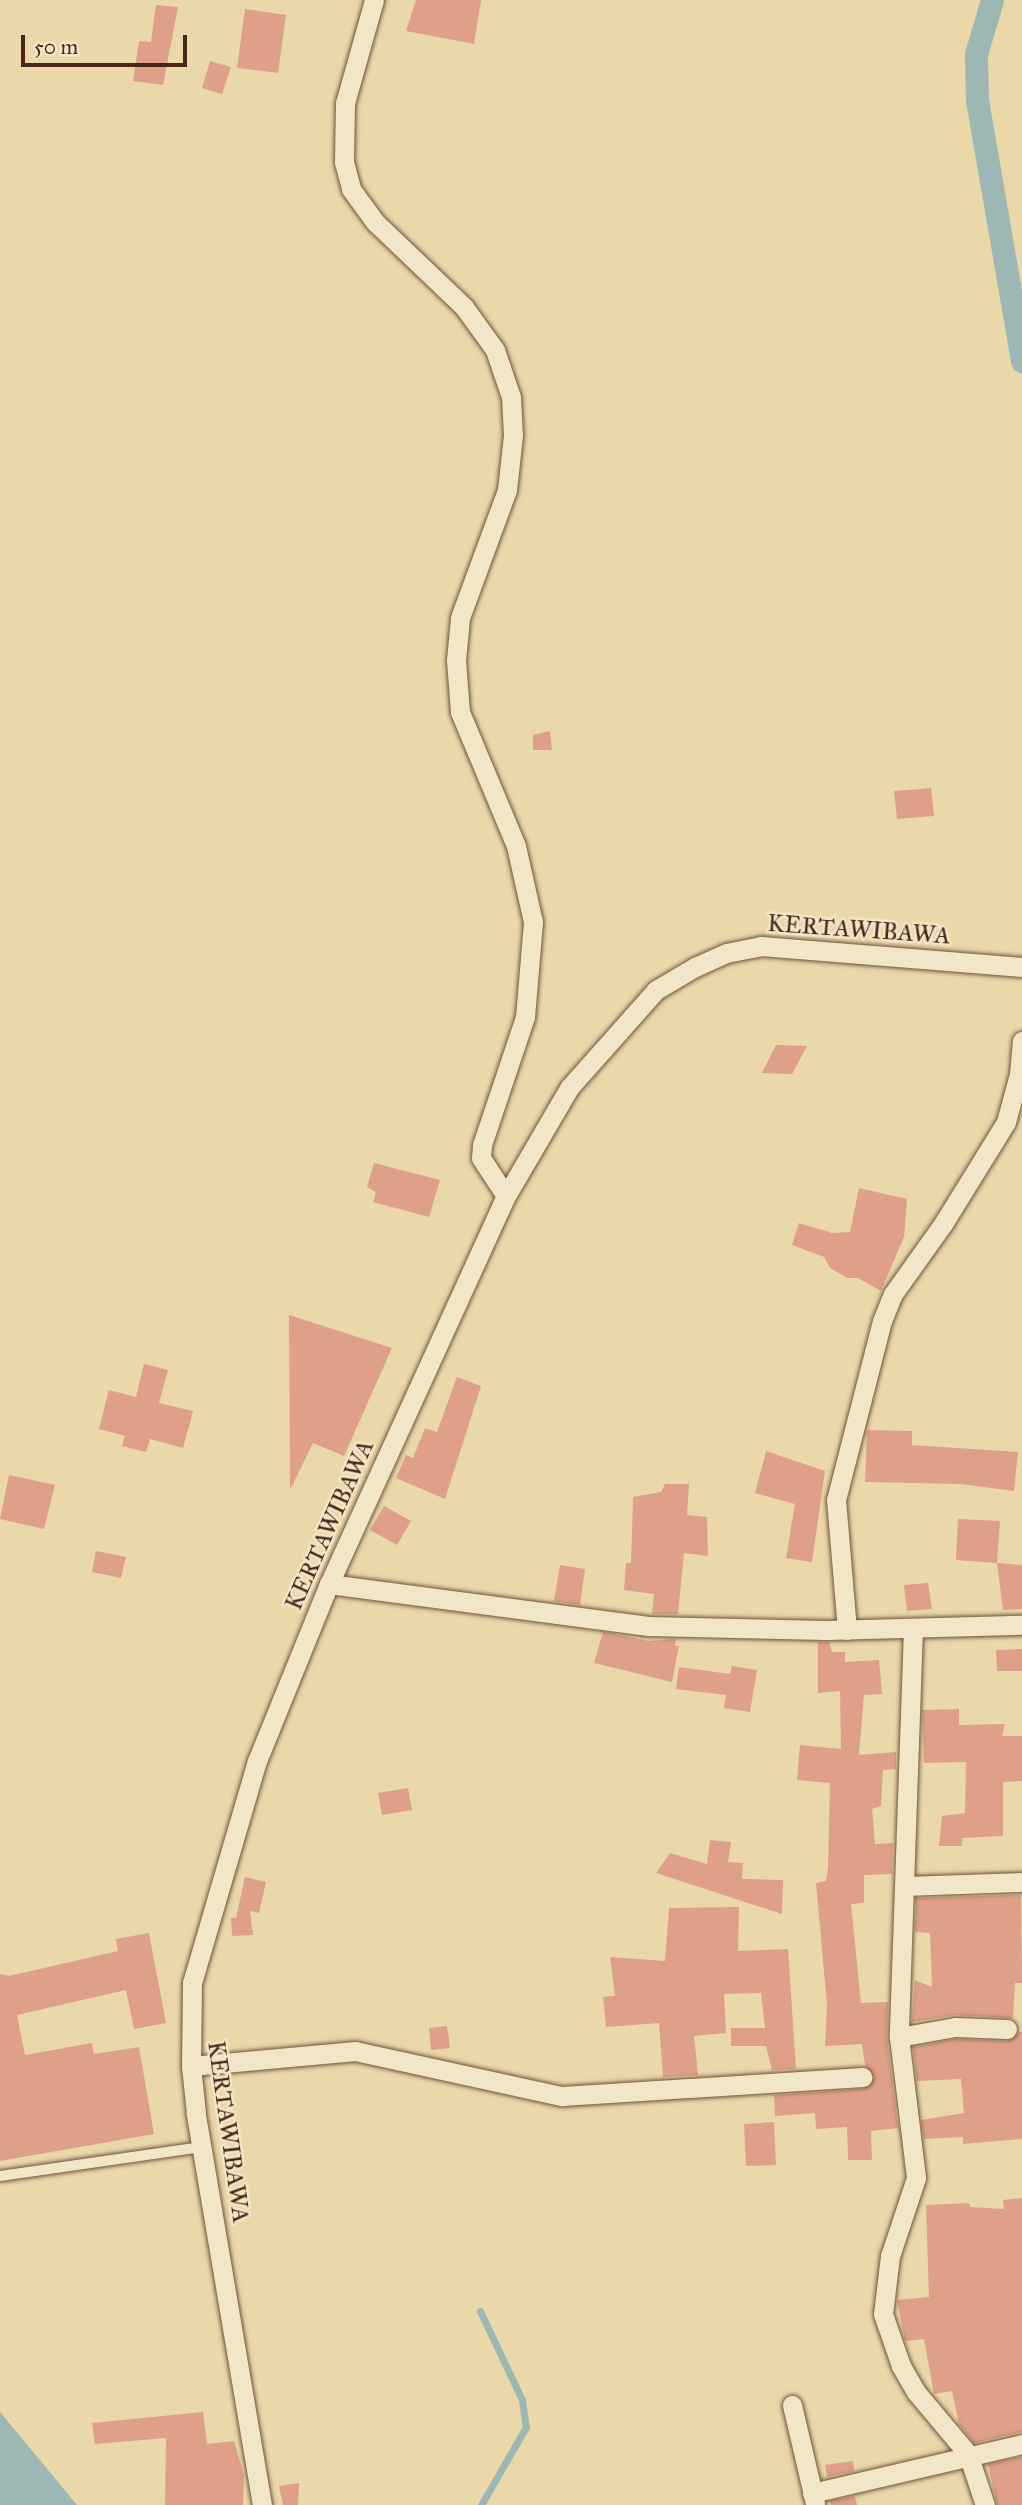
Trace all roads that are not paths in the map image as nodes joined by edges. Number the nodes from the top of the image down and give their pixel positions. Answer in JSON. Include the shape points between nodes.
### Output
{"nodes":[{"id":1,"x":374,"y":0,"type":"edge"},
{"id":2,"x":1022,"y":967,"type":"edge"},
{"id":3,"x":1022,"y":1041,"type":"edge"},
{"id":4,"x":506,"y":1196,"type":"junction"},
{"id":5,"x":329,"y":1584,"type":"junction"},
{"id":6,"x":1022,"y":1625,"type":"edge"},
{"id":7,"x":913,"y":1628,"type":"junction"},
{"id":8,"x":847,"y":1630,"type":"junction"},
{"id":9,"x":1022,"y":1882,"type":"edge"},
{"id":10,"x":906,"y":1886,"type":"junction"},
{"id":11,"x":1007,"y":2029,"type":"dead end"},
{"id":12,"x":899,"y":2037,"type":"junction"},
{"id":13,"x":191,"y":2066,"type":"junction"},
{"id":14,"x":862,"y":2077,"type":"dead end"},
{"id":15,"x":202,"y":2147,"type":"junction"},
{"id":16,"x":0,"y":2176,"type":"edge"},
{"id":17,"x":792,"y":2405,"type":"dead end"},
{"id":18,"x":1022,"y":2444,"type":"edge"},
{"id":19,"x":968,"y":2454,"type":"junction"},
{"id":20,"x":814,"y":2499,"type":"edge"},
{"id":21,"x":262,"y":2505,"type":"edge"},
{"id":22,"x":985,"y":2505,"type":"edge"}],
"edges":[{"from":1,"to":4,"type":"street","via":[[345,103],[344,162],[351,189],[376,222],[464,307],[495,350],[511,397],[513,435],[507,490],[460,618],[456,660],[460,712],[516,846],[533,922],[525,1017],[482,1145],[481,1158]]},
{"from":2,"to":4,"type":"street","name":"KERTAWIBAWA","via":[[761,946],[726,953],[656,990],[569,1088]]},
{"from":3,"to":8,"type":"street","via":[[1006,1122],[893,1294],[882,1321],[836,1500]]},
{"from":4,"to":5,"type":"street","name":"KERTAWIBAWA"},
{"from":5,"to":8,"type":"street","via":[[648,1626]]},
{"from":5,"to":13,"type":"street","name":"KERTAWIBAWA","via":[[257,1761],[205,1933],[192,1983]]},
{"from":6,"to":7,"type":"street"},
{"from":7,"to":8,"type":"street"},
{"from":7,"to":10,"type":"street"},
{"from":9,"to":10,"type":"street"},
{"from":10,"to":12,"type":"street"},
{"from":11,"to":12,"type":"street","via":[[955,2027]]},
{"from":12,"to":19,"type":"street","via":[[916,2178],[890,2256],[883,2315],[916,2392]]},
{"from":13,"to":14,"type":"street","via":[[365,2051],[562,2096]]},
{"from":13,"to":15,"type":"street","name":"KERTAWIBAWA"},
{"from":15,"to":16,"type":"lane"},
{"from":15,"to":21,"type":"street","name":"KERTAWIBAWA"},
{"from":17,"to":20,"type":"street"},
{"from":18,"to":19,"type":"street"},
{"from":19,"to":20,"type":"street"},
{"from":19,"to":22,"type":"street"}]}
